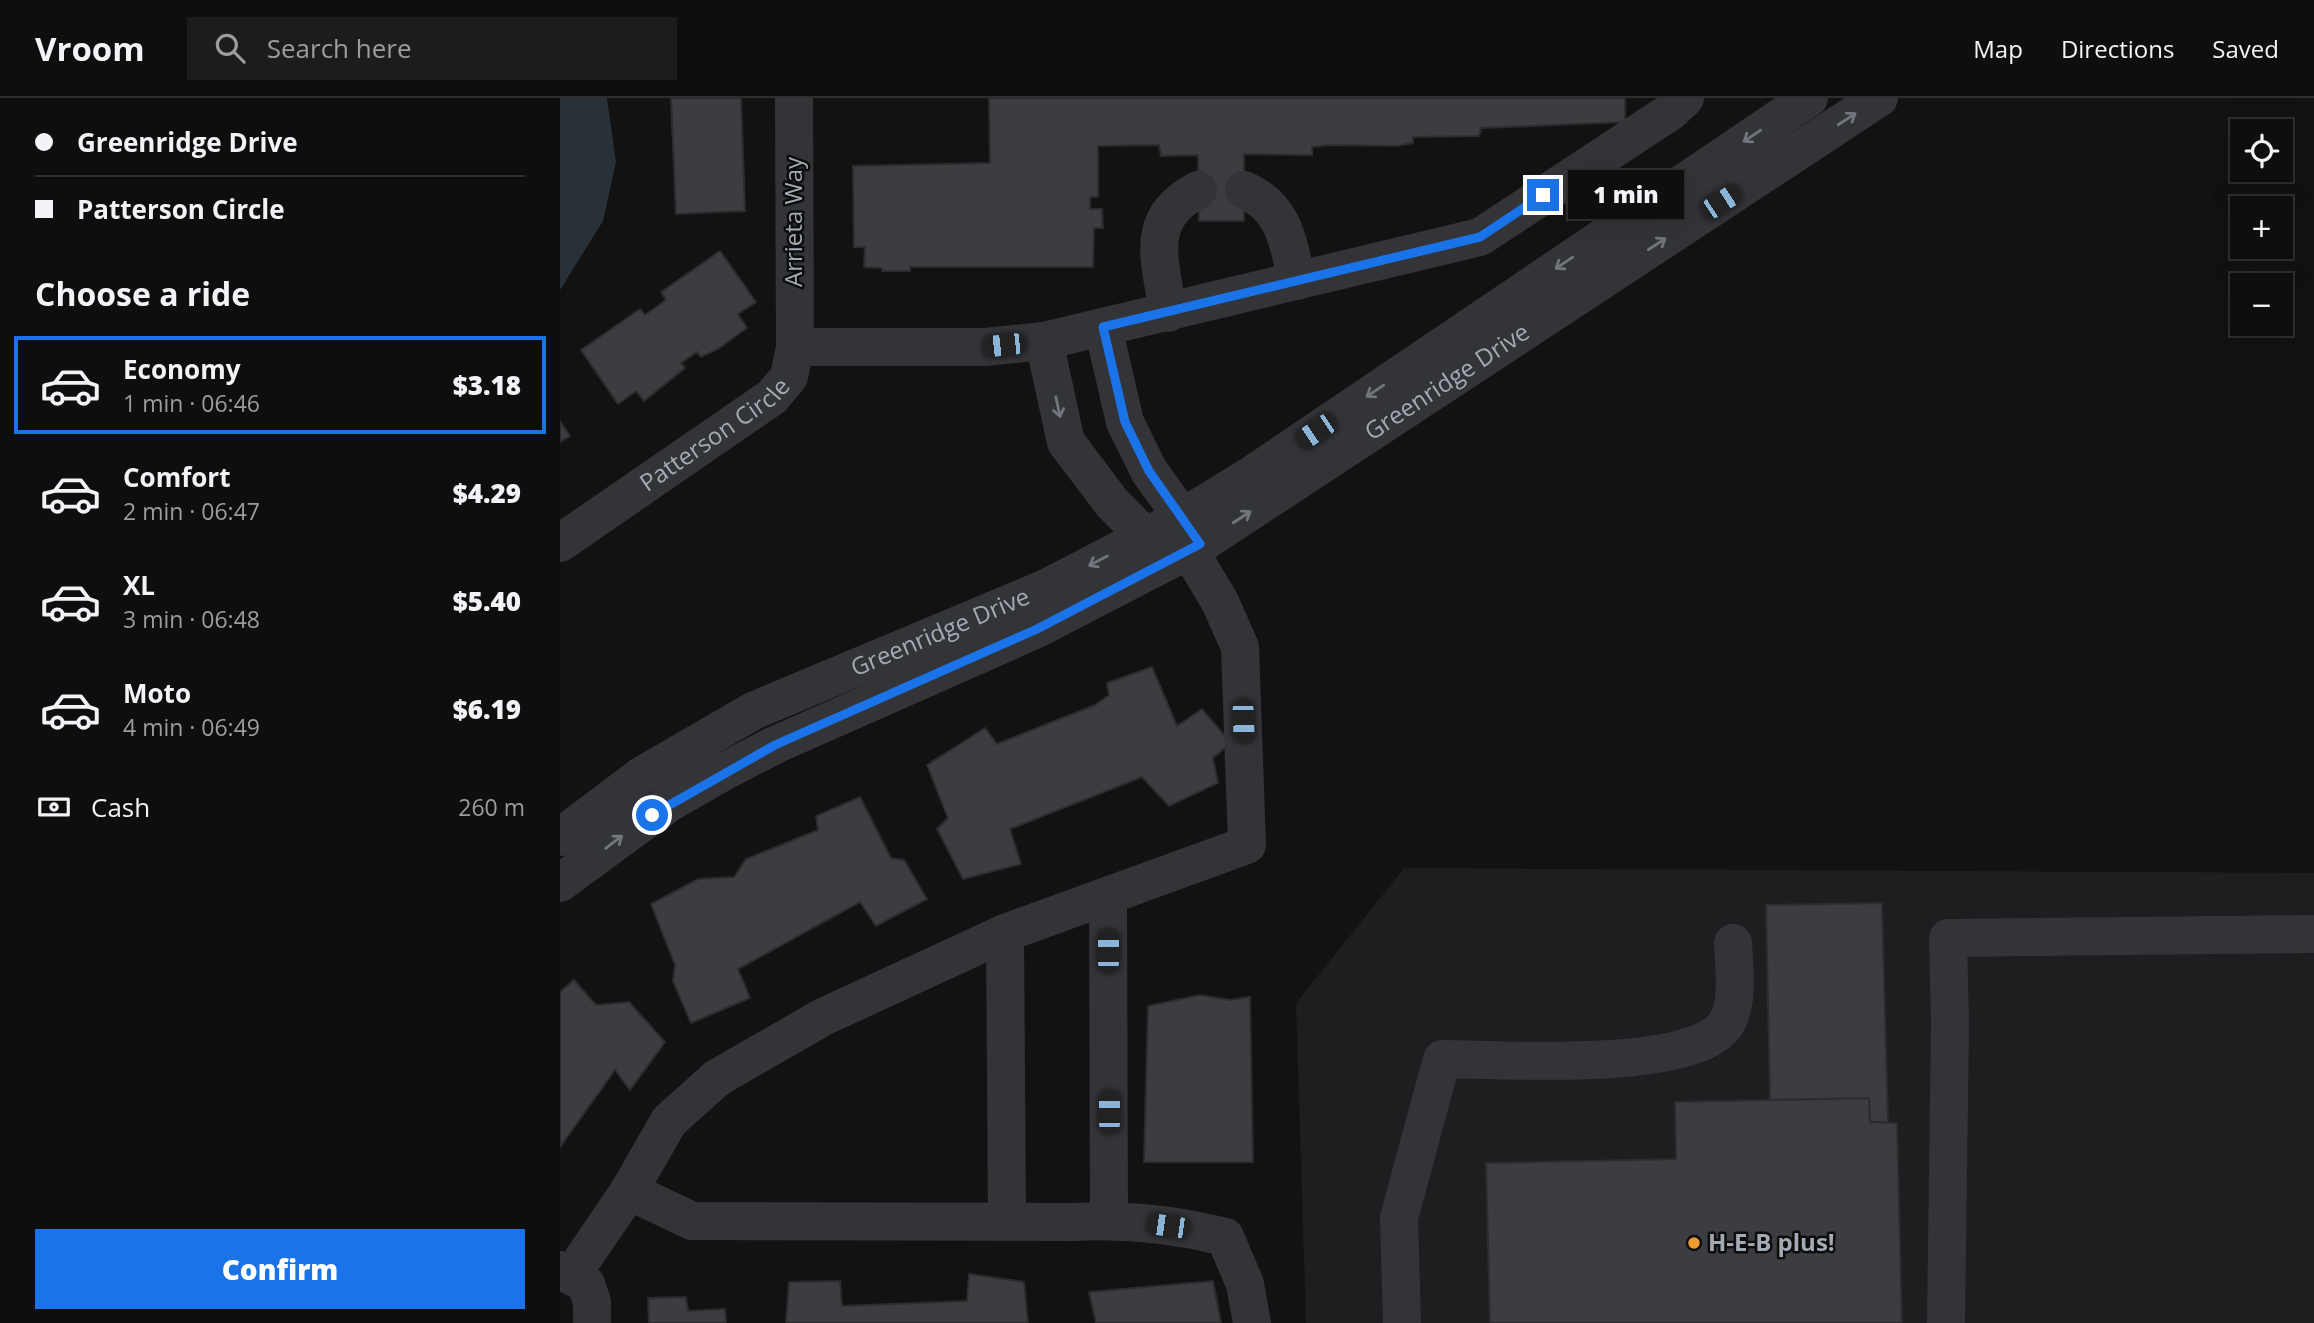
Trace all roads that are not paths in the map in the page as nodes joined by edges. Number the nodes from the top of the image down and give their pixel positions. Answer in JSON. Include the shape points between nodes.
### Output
{"nodes":[{"id":1,"x":794,"y":98,"type":"edge"},
{"id":2,"x":1685,"y":98,"type":"edge"},
{"id":3,"x":1809,"y":98,"type":"edge"},
{"id":4,"x":1879,"y":98,"type":"edge"},
{"id":5,"x":1198,"y":190,"type":"dead end"},
{"id":6,"x":1244,"y":190,"type":"dead end"},
{"id":7,"x":1297,"y":281,"type":"junction"},
{"id":8,"x":1168,"y":313,"type":"junction"},
{"id":9,"x":1103,"y":327,"type":"junction"},
{"id":10,"x":1044,"y":341,"type":"junction"},
{"id":11,"x":795,"y":347,"type":"junction"},
{"id":12,"x":1176,"y":542,"type":"junction"},
{"id":13,"x":560,"y":543,"type":"edge"},
{"id":14,"x":560,"y":837,"type":"edge"},
{"id":15,"x":560,"y":883,"type":"edge"},
{"id":16,"x":1108,"y":897,"type":"junction"},
{"id":17,"x":1005,"y":933,"type":"junction"},
{"id":18,"x":2314,"y":934,"type":"edge"},
{"id":19,"x":1733,"y":943,"type":"dead end"},
{"id":20,"x":629,"y":1192,"type":"junction"},
{"id":21,"x":1110,"y":1220,"type":"junction"},
{"id":22,"x":1007,"y":1222,"type":"junction"},
{"id":23,"x":566,"y":1273,"type":"edge"},
{"id":24,"x":592,"y":1323,"type":"edge"},
{"id":25,"x":1252,"y":1323,"type":"edge"},
{"id":26,"x":1402,"y":1323,"type":"edge"},
{"id":27,"x":1946,"y":1323,"type":"edge"}],
"edges":[{"from":1,"to":11,"type":"street","name":"Arrieta Way"},
{"from":2,"to":7,"type":"street","name":"Patterson Circle","via":[[1480,237]]},
{"from":3,"to":12,"type":"street","name":"Greenridge Drive","one_way":true,"via":[[1250,476]]},
{"from":12,"to":4,"type":"street","name":"Greenridge Drive","one_way":true},
{"from":5,"to":8,"type":"street","via":[[1174,206],[1162,220],[1157,236]]},
{"from":6,"to":7,"type":"street","via":[[1271,207],[1285,226]]},
{"from":7,"to":8,"type":"street","name":"Patterson Circle"},
{"from":8,"to":9,"type":"street","name":"Patterson Circle"},
{"from":9,"to":10,"type":"street","name":"Patterson Circle"},
{"from":9,"to":12,"type":"street","via":[[1125,422]]},
{"from":10,"to":11,"type":"street","name":"Patterson Circle","via":[[985,347]]},
{"from":10,"to":12,"type":"street","one_way":true,"via":[[1066,442],[1112,503]]},
{"from":11,"to":13,"type":"street","name":"Patterson Circle","via":[[789,377],[772,397]]},
{"from":12,"to":14,"type":"street","name":"Greenridge Drive","one_way":true,"via":[[1046,588],[753,712],[642,776]]},
{"from":15,"to":12,"type":"street","name":"Greenridge Drive","one_way":true,"via":[[668,803],[723,772],[1037,629]]},
{"from":12,"to":16,"type":"street","via":[[1220,602],[1240,646],[1247,845]]},
{"from":16,"to":17,"type":"street"},
{"from":16,"to":21,"type":"street"},
{"from":17,"to":20,"type":"street","via":[[823,1017],[717,1078],[669,1121]]},
{"from":17,"to":22,"type":"street"},
{"from":18,"to":27,"type":"street","via":[[1948,938]]},
{"from":19,"to":26,"type":"street","via":[[1734,996],[1726,1024],[1697,1046],[1644,1058],[1442,1059],[1399,1218]]},
{"from":20,"to":22,"type":"street","via":[[692,1221]]},
{"from":20,"to":23,"type":"street"},
{"from":21,"to":22,"type":"street"},
{"from":21,"to":25,"type":"street","via":[[1225,1237],[1245,1284]]},
{"from":23,"to":24,"type":"street","via":[[586,1284]]}]}
